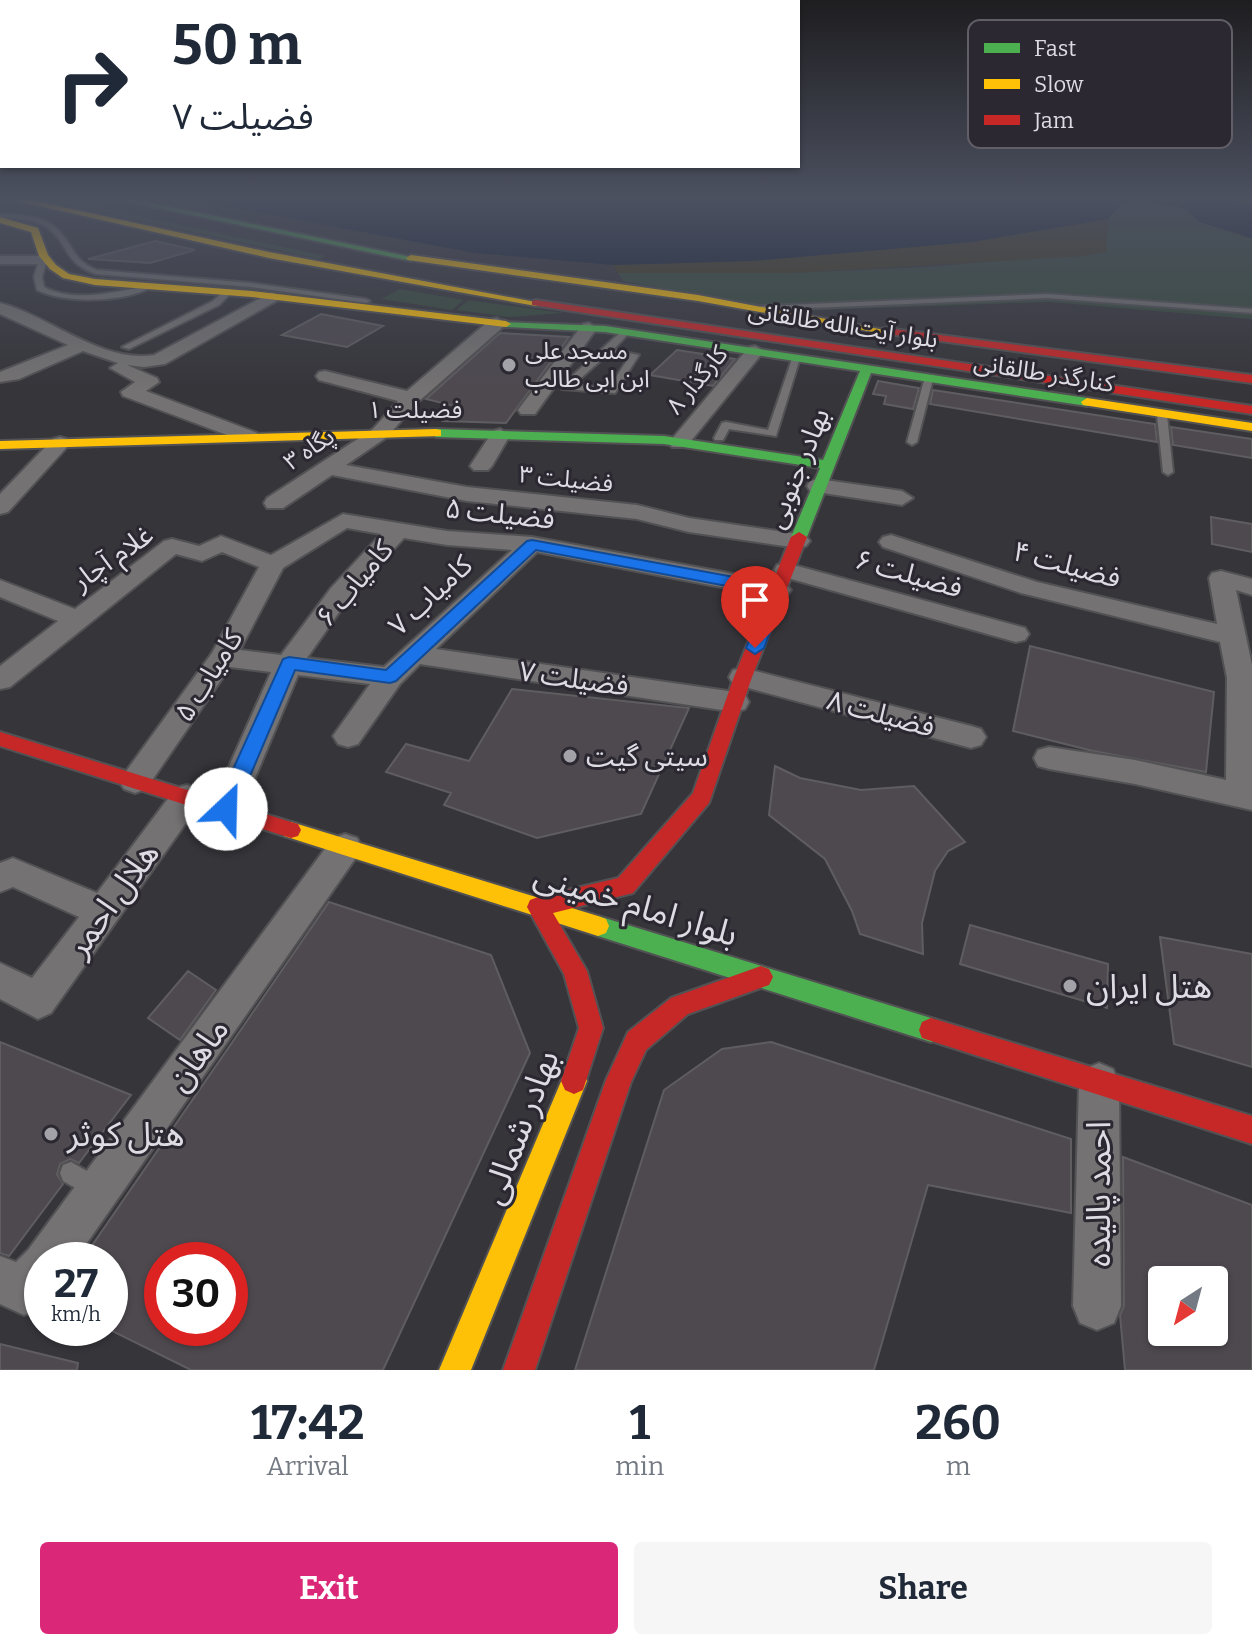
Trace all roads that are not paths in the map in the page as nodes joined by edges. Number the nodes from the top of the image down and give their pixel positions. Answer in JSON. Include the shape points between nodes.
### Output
{"nodes":[{"id":1,"x":46,"y":261,"type":"edge"},
{"id":2,"x":73,"y":261,"type":"edge"},
{"id":3,"x":313,"y":261,"type":"edge"},
{"id":4,"x":385,"y":261,"type":"edge"},
{"id":5,"x":428,"y":261,"type":"edge"},
{"id":6,"x":228,"y":292,"type":"junction"},
{"id":7,"x":272,"y":297,"type":"junction"},
{"id":8,"x":0,"y":308,"type":"edge"},
{"id":9,"x":761,"y":308,"type":"junction"},
{"id":10,"x":708,"y":311,"type":"junction"},
{"id":11,"x":1252,"y":311,"type":"edge"},
{"id":12,"x":447,"y":318,"type":"junction"},
{"id":13,"x":497,"y":323,"type":"junction"},
{"id":14,"x":622,"y":323,"type":"junction"},
{"id":15,"x":589,"y":328,"type":"junction"},
{"id":16,"x":83,"y":345,"type":"junction"},
{"id":17,"x":126,"y":347,"type":"dead end"},
{"id":18,"x":603,"y":351,"type":"junction"},
{"id":19,"x":755,"y":351,"type":"junction"},
{"id":20,"x":105,"y":354,"type":"junction"},
{"id":21,"x":796,"y":358,"type":"junction"},
{"id":22,"x":866,"y":370,"type":"junction"},
{"id":23,"x":325,"y":376,"type":"dead end"},
{"id":24,"x":0,"y":377,"type":"edge"},
{"id":25,"x":928,"y":379,"type":"junction"},
{"id":26,"x":1252,"y":379,"type":"edge"},
{"id":27,"x":1252,"y":392,"type":"edge"},
{"id":28,"x":409,"y":402,"type":"junction"},
{"id":29,"x":1206,"y":404,"type":"junction"},
{"id":30,"x":528,"y":410,"type":"dead end"},
{"id":31,"x":1132,"y":410,"type":"junction"},
{"id":32,"x":1252,"y":410,"type":"edge"},
{"id":33,"x":1162,"y":415,"type":"junction"},
{"id":34,"x":1252,"y":427,"type":"edge"},
{"id":35,"x":380,"y":433,"type":"junction"},
{"id":36,"x":500,"y":435,"type":"junction"},
{"id":37,"x":250,"y":437,"type":"junction"},
{"id":38,"x":719,"y":438,"type":"dead end"},
{"id":39,"x":912,"y":442,"type":"dead end"},
{"id":40,"x":60,"y":443,"type":"junction"},
{"id":41,"x":679,"y":443,"type":"junction"},
{"id":42,"x":0,"y":445,"type":"edge"},
{"id":43,"x":828,"y":465,"type":"junction"},
{"id":44,"x":481,"y":466,"type":"dead end"},
{"id":45,"x":329,"y":468,"type":"junction"},
{"id":46,"x":1168,"y":472,"type":"dead end"},
{"id":47,"x":818,"y":486,"type":"junction"},
{"id":48,"x":902,"y":498,"type":"dead end"},
{"id":49,"x":275,"y":503,"type":"dead end"},
{"id":50,"x":0,"y":507,"type":"edge"},
{"id":51,"x":399,"y":529,"type":"junction"},
{"id":52,"x":798,"y":541,"type":"junction"},
{"id":53,"x":891,"y":542,"type":"dead end"},
{"id":54,"x":532,"y":544,"type":"junction"},
{"id":55,"x":273,"y":564,"type":"junction"},
{"id":56,"x":782,"y":580,"type":"junction"},
{"id":57,"x":1252,"y":587,"type":"edge"},
{"id":58,"x":0,"y":588,"type":"edge"},
{"id":59,"x":76,"y":619,"type":"junction"},
{"id":60,"x":1016,"y":634,"type":"dead end"},
{"id":61,"x":1232,"y":636,"type":"junction"},
{"id":62,"x":413,"y":654,"type":"junction"},
{"id":63,"x":223,"y":657,"type":"junction"},
{"id":64,"x":289,"y":663,"type":"junction"},
{"id":65,"x":390,"y":677,"type":"junction"},
{"id":66,"x":0,"y":680,"type":"edge"},
{"id":67,"x":739,"y":690,"type":"junction"},
{"id":68,"x":348,"y":736,"type":"dead end"},
{"id":69,"x":971,"y":737,"type":"dead end"},
{"id":70,"x":0,"y":739,"type":"edge"},
{"id":71,"x":1049,"y":758,"type":"dead end"},
{"id":72,"x":135,"y":781,"type":"junction"},
{"id":73,"x":187,"y":797,"type":"junction"},
{"id":74,"x":1246,"y":797,"type":"edge"},
{"id":75,"x":226,"y":809,"type":"junction"},
{"id":76,"x":345,"y":847,"type":"junction"},
{"id":77,"x":4,"y":872,"type":"edge"},
{"id":78,"x":538,"y":907,"type":"junction"},
{"id":79,"x":103,"y":912,"type":"junction"},
{"id":80,"x":761,"y":977,"type":"junction"},
{"id":81,"x":0,"y":980,"type":"edge"},
{"id":82,"x":1099,"y":1083,"type":"junction"},
{"id":83,"x":1252,"y":1130,"type":"edge"},
{"id":84,"x":48,"y":1242,"type":"edge"},
{"id":85,"x":1097,"y":1306,"type":"dead end"},
{"id":86,"x":455,"y":1370,"type":"edge"},
{"id":87,"x":519,"y":1370,"type":"edge"}],
"edges":[{"from":1,"to":6,"type":"main road","name":"کنارگذر طالقانی","via":[[77,279]]},
{"from":2,"to":12,"type":"lane","via":[[96,272],[290,290]]},
{"from":3,"to":14,"type":"main road","name":"بلوار آیت‌الله طالقانی"},
{"from":4,"to":10,"type":"main road","name":"بلوار آیت‌الله طالقانی"},
{"from":5,"to":9,"type":"main road","name":"کنارگذر طالقانی"},
{"from":6,"to":7,"type":"main road","name":"کنارگذر طالقانی"},
{"from":6,"to":17,"type":"lane"},
{"from":7,"to":12,"type":"main road","name":"کنارگذر طالقانی"},
{"from":7,"to":20,"type":"street","via":[[152,363]]},
{"from":8,"to":16,"type":"street"},
{"from":9,"to":10,"type":"main road"},
{"from":9,"to":11,"type":"lane","via":[[1047,296]]},
{"from":9,"to":26,"type":"main road","name":"کنارگذر طالقانی","via":[[885,331]]},
{"from":10,"to":27,"type":"main road","name":"بلوار آیت‌الله طالقانی","via":[[937,350]]},
{"from":12,"to":13,"type":"main road","name":"کنارگذر طالقانی"},
{"from":13,"to":14,"type":"main road"},
{"from":13,"to":15,"type":"main road","name":"کنارگذر طالقانی"},
{"from":13,"to":28,"type":"street","name":"پگاه ۳"},
{"from":14,"to":15,"type":"main road","name":"کنارگذر طالقانی"},
{"from":14,"to":18,"type":"lane"},
{"from":14,"to":19,"type":"main road","name":"کنارگذر طالقانی"},
{"from":14,"to":29,"type":"main road","name":"بلوار آیت‌الله طالقانی"},
{"from":15,"to":30,"type":"street"},
{"from":16,"to":20,"type":"street"},
{"from":16,"to":24,"type":"street"},
{"from":18,"to":18,"type":"lane","via":[[584,369],[565,387],[612,391],[635,355]]},
{"from":19,"to":21,"type":"main road","name":"کنارگذر طالقانی"},
{"from":19,"to":41,"type":"street","name":"کارگذار ۸"},
{"from":20,"to":37,"type":"street","via":[[112,365],[150,382],[130,392]]},
{"from":21,"to":22,"type":"main road","name":"کنارگذر طالقانی"},
{"from":21,"to":38,"type":"lane","via":[[772,434],[726,425]]},
{"from":22,"to":25,"type":"main road","name":"کنارگذر طالقانی"},
{"from":22,"to":43,"type":"main road","name":"بهادر جنوبی"},
{"from":23,"to":28,"type":"street"},
{"from":25,"to":31,"type":"main road","name":"کنارگذر طالقانی"},
{"from":25,"to":39,"type":"lane"},
{"from":28,"to":35,"type":"street","name":"پگاه ۳"},
{"from":29,"to":31,"type":"main road"},
{"from":29,"to":32,"type":"main road","name":"بلوار آیت‌الله طالقانی"},
{"from":31,"to":33,"type":"main road","name":"کنارگذر طالقانی"},
{"from":33,"to":34,"type":"main road","name":"کنارگذر طالقانی"},
{"from":33,"to":46,"type":"lane"},
{"from":35,"to":36,"type":"main road","name":"فضیلت ۱"},
{"from":35,"to":37,"type":"main road","name":"فضیلت ۱"},
{"from":35,"to":45,"type":"street","name":"پگاه ۳"},
{"from":36,"to":41,"type":"main road","name":"فضیلت ۱"},
{"from":36,"to":44,"type":"street"},
{"from":37,"to":40,"type":"main road","name":"فضیلت ۱"},
{"from":40,"to":42,"type":"main road","name":"فضیلت ۱"},
{"from":40,"to":50,"type":"street"},
{"from":41,"to":43,"type":"main road","name":"فضیلت ۱"},
{"from":43,"to":47,"type":"main road","name":"بهادر جنوبی"},
{"from":45,"to":49,"type":"street","name":"پگاه ۳"},
{"from":45,"to":52,"type":"street","name":"فضیلت ۳","via":[[467,494],[637,512]]},
{"from":47,"to":48,"type":"street"},
{"from":47,"to":52,"type":"main road","name":"بهادر جنوبی"},
{"from":51,"to":54,"type":"street","name":"فضیلت ۵"},
{"from":51,"to":55,"type":"street","name":"فضیلت ۵","via":[[343,521]]},
{"from":51,"to":64,"type":"street","name":"کامیاب ۶","via":[[340,593]]},
{"from":52,"to":56,"type":"main road","name":"بهادر جنوبی"},
{"from":53,"to":61,"type":"street","name":"فضیلت ۴","via":[[1030,588]]},
{"from":54,"to":56,"type":"street","name":"فضیلت ۵"},
{"from":54,"to":62,"type":"street","name":"کامیاب ۷"},
{"from":55,"to":59,"type":"street","name":"غلام آچار","via":[[221,543],[202,554],[172,546]]},
{"from":55,"to":63,"type":"street","name":"کامیاب ۵"},
{"from":56,"to":60,"type":"street","name":"فضیلت ۶"},
{"from":56,"to":67,"type":"main road","name":"بهادر جنوبی"},
{"from":57,"to":61,"type":"street","via":[[1221,578]]},
{"from":58,"to":59,"type":"street"},
{"from":59,"to":66,"type":"street","name":"غلام آچار"},
{"from":61,"to":74,"type":"street","via":[[1241,678]]},
{"from":62,"to":65,"type":"street","name":"کامیاب ۷"},
{"from":62,"to":67,"type":"street","name":"فضیلت ۷"},
{"from":63,"to":64,"type":"street"},
{"from":63,"to":72,"type":"street","name":"کامیاب ۵"},
{"from":64,"to":65,"type":"street"},
{"from":64,"to":75,"type":"street","name":"کامیاب ۶"},
{"from":65,"to":68,"type":"street","name":"کامیاب ۷"},
{"from":67,"to":69,"type":"street","name":"فضیلت ۸"},
{"from":67,"to":78,"type":"main road","name":"بهادر جنوبی","via":[[702,797],[625,886]]},
{"from":70,"to":72,"type":"main road","name":"بلوار امام خمینی"},
{"from":71,"to":74,"type":"street"},
{"from":72,"to":73,"type":"main road","name":"بلوار امام خمینی"},
{"from":73,"to":75,"type":"main road","name":"بلوار امام خمینی"},
{"from":73,"to":79,"type":"street","name":"هلال احمر"},
{"from":75,"to":76,"type":"main road","name":"بلوار امام خمینی"},
{"from":76,"to":78,"type":"main road","name":"بلوار امام خمینی"},
{"from":76,"to":84,"type":"street","name":"ماهان","via":[[85,1182]]},
{"from":77,"to":79,"type":"street"},
{"from":78,"to":80,"type":"main road","name":"بلوار امام خمینی"},
{"from":78,"to":86,"type":"main road","name":"بهادر شمالی","via":[[575,971],[591,1028],[569,1098]]},
{"from":79,"to":81,"type":"street","name":"هلال احمر","via":[[38,1001]]},
{"from":80,"to":82,"type":"main road","name":"بلوار امام خمینی"},
{"from":80,"to":87,"type":"main road","via":[[680,1006],[637,1041]]},
{"from":82,"to":83,"type":"main road","name":"بلوار امام خمینی"},
{"from":82,"to":85,"type":"street","name":"احمد پالیده"}]}
